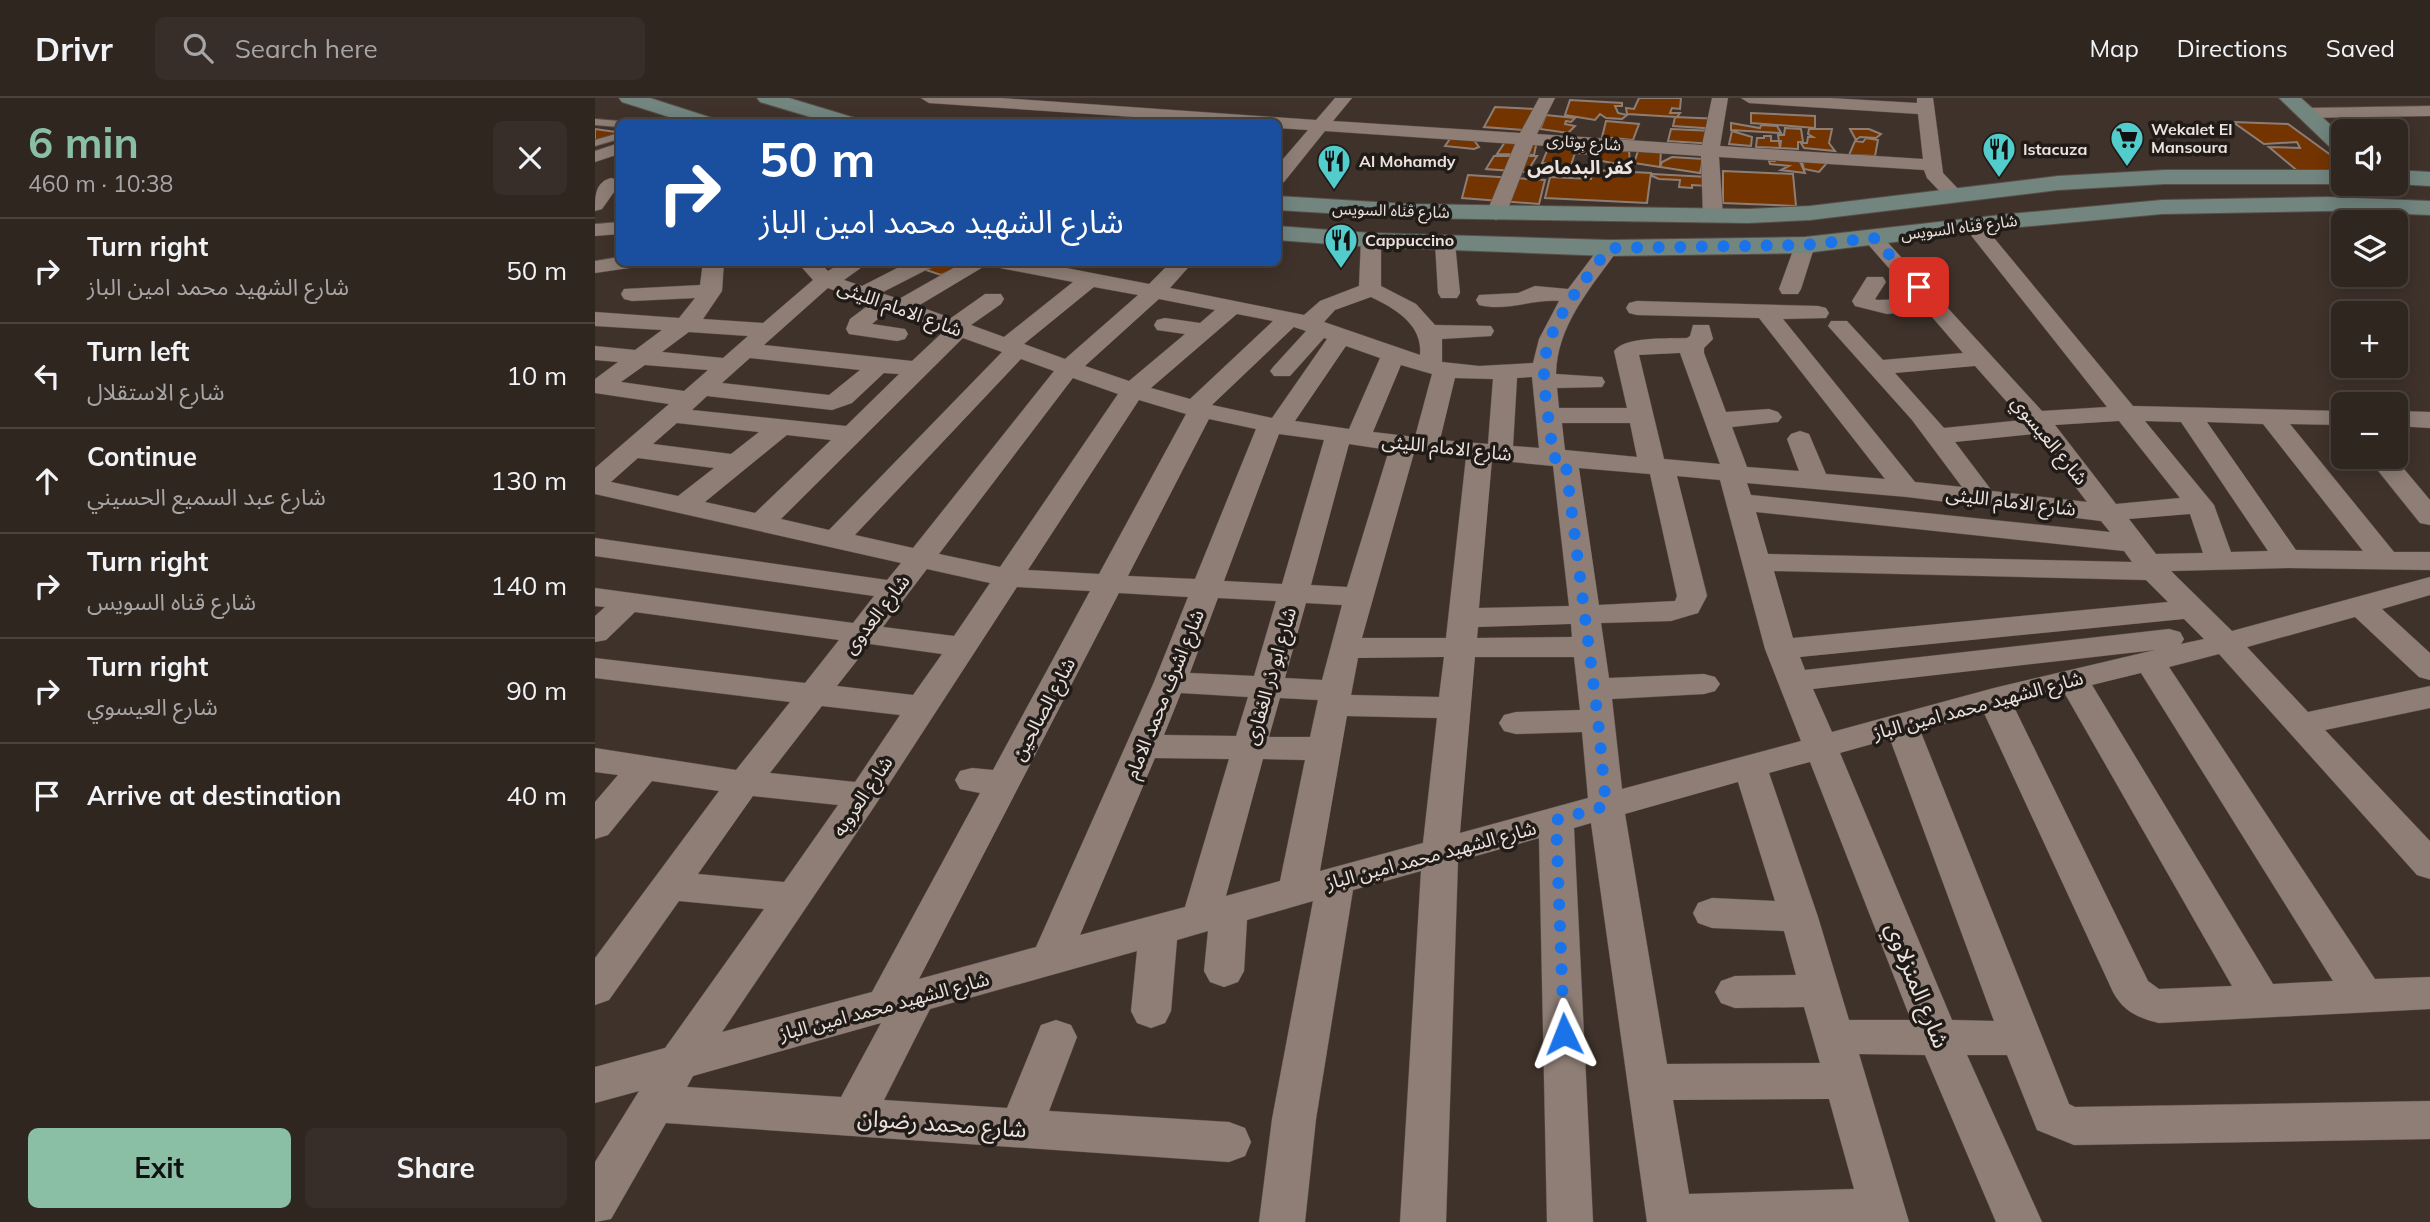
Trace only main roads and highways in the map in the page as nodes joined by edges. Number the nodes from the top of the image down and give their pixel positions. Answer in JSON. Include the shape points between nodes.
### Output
{"nodes":[{"id":1,"x":629,"y":98,"type":"edge"},
{"id":2,"x":767,"y":98,"type":"edge"},
{"id":3,"x":2289,"y":98,"type":"edge"},
{"id":4,"x":698,"y":117,"type":"edge"},
{"id":5,"x":838,"y":119,"type":"edge"},
{"id":6,"x":2331,"y":136,"type":"edge"},
{"id":7,"x":2331,"y":177,"type":"edge"},
{"id":8,"x":2408,"y":178,"type":"edge"},
{"id":9,"x":2430,"y":179,"type":"edge"},
{"id":10,"x":1281,"y":203,"type":"edge"},
{"id":11,"x":2430,"y":208,"type":"edge"},
{"id":12,"x":1503,"y":214,"type":"junction"},
{"id":13,"x":1586,"y":215,"type":"junction"},
{"id":14,"x":1281,"y":233,"type":"edge"},
{"id":15,"x":1502,"y":244,"type":"junction"},
{"id":16,"x":1601,"y":247,"type":"junction"}],
"edges":[{"from":1,"to":4,"type":"main road"},
{"from":2,"to":5,"type":"main road"},
{"from":3,"to":6,"type":"main road"},
{"from":7,"to":13,"type":"main road","name":"شارع قناه السويس","via":[[2120,179],[1810,213]]},
{"from":8,"to":9,"type":"main road"},
{"from":10,"to":12,"type":"main road","name":"شارع قناه السويس"},
{"from":11,"to":16,"type":"main road","name":"شارع قناه السويس","via":[[2328,204],[2175,207],[1805,245]]},
{"from":12,"to":13,"type":"main road","name":"شارع قناه السويس"},
{"from":12,"to":15,"type":"main road","via":[[1523,222],[1524,232]]},
{"from":13,"to":16,"type":"main road","via":[[1563,225],[1561,232],[1566,238]]},
{"from":14,"to":15,"type":"main road","name":"شارع قناه السويس"},
{"from":15,"to":16,"type":"main road","name":"شارع قناه السويس"}]}
